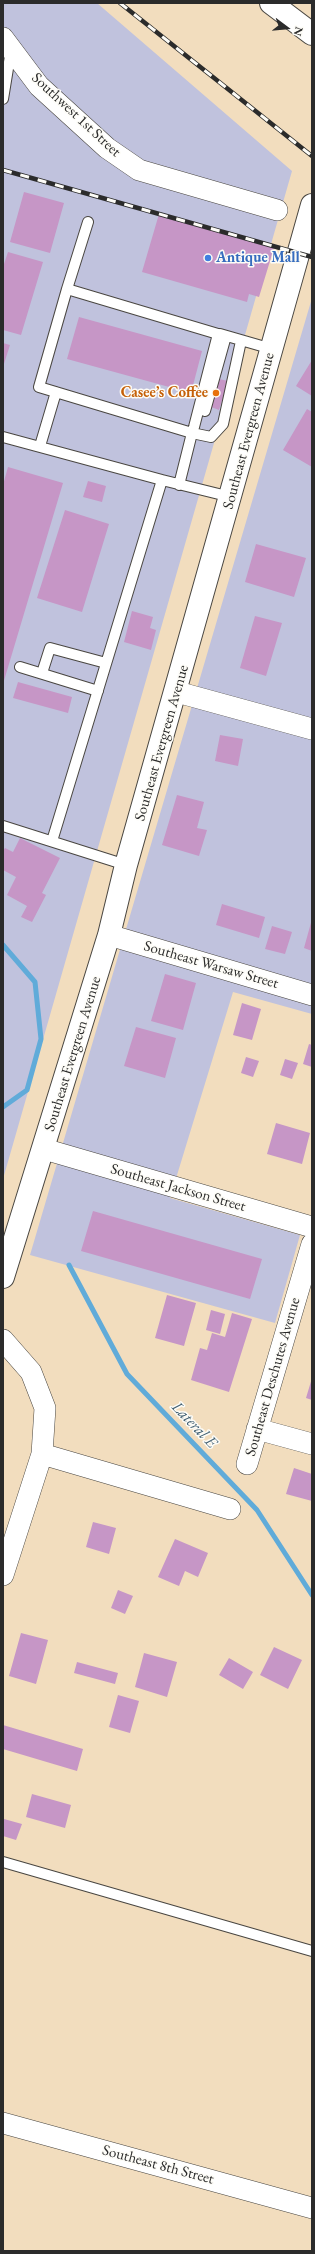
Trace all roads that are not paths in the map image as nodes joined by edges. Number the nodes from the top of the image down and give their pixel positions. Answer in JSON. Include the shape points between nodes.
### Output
{"nodes":[{"id":1,"x":271,"y":3,"type":"edge"},
{"id":2,"x":312,"y":34,"type":"edge"},
{"id":3,"x":7,"y":43,"type":"edge"},
{"id":4,"x":3,"y":99,"type":"edge"},
{"id":5,"x":312,"y":205,"type":"edge"},
{"id":6,"x":277,"y":210,"type":"dead end"},
{"id":7,"x":88,"y":222,"type":"dead end"},
{"id":8,"x":67,"y":289,"type":"junction"},
{"id":9,"x":222,"y":335,"type":"junction"},
{"id":10,"x":241,"y":341,"type":"junction"},
{"id":11,"x":272,"y":349,"type":"junction"},
{"id":12,"x":56,"y":392,"type":"junction"},
{"id":13,"x":195,"y":434,"type":"junction"},
{"id":14,"x":3,"y":437,"type":"edge"},
{"id":15,"x":40,"y":446,"type":"junction"},
{"id":16,"x":162,"y":480,"type":"junction"},
{"id":17,"x":179,"y":485,"type":"junction"},
{"id":18,"x":231,"y":497,"type":"junction"},
{"id":19,"x":106,"y":663,"type":"junction"},
{"id":20,"x":20,"y":667,"type":"dead end"},
{"id":21,"x":42,"y":674,"type":"junction"},
{"id":22,"x":98,"y":691,"type":"junction"},
{"id":23,"x":177,"y":692,"type":"junction"},
{"id":24,"x":312,"y":729,"type":"edge"},
{"id":25,"x":3,"y":826,"type":"edge"},
{"id":26,"x":52,"y":841,"type":"junction"},
{"id":27,"x":126,"y":865,"type":"junction"},
{"id":28,"x":109,"y":935,"type":"junction"},
{"id":29,"x":312,"y":995,"type":"edge"},
{"id":30,"x":44,"y":1149,"type":"junction"},
{"id":31,"x":312,"y":1227,"type":"edge"},
{"id":32,"x":312,"y":1244,"type":"edge"},
{"id":33,"x":3,"y":1277,"type":"edge"},
{"id":34,"x":3,"y":1340,"type":"edge"},
{"id":35,"x":257,"y":1429,"type":"junction"},
{"id":36,"x":312,"y":1444,"type":"edge"},
{"id":37,"x":42,"y":1454,"type":"junction"},
{"id":38,"x":247,"y":1464,"type":"dead end"},
{"id":39,"x":230,"y":1508,"type":"dead end"},
{"id":40,"x":3,"y":1575,"type":"edge"},
{"id":41,"x":3,"y":1862,"type":"edge"},
{"id":42,"x":312,"y":1950,"type":"edge"},
{"id":43,"x":3,"y":2123,"type":"edge"},
{"id":44,"x":312,"y":2208,"type":"edge"}],
"edges":[{"from":1,"to":2,"type":"highway"},
{"from":3,"to":4,"type":"lane"},
{"from":3,"to":6,"type":"street","name":"Southwest 1st Street","via":[[39,86],[107,148],[139,170]]},
{"from":5,"to":11,"type":"highway","name":"Southeast Evergreen Avenue"},
{"from":7,"to":8,"type":"lane"},
{"from":8,"to":9,"type":"lane"},
{"from":8,"to":12,"type":"lane","via":[[39,387]]},
{"from":9,"to":10,"type":"lane"},
{"from":9,"to":13,"type":"lane"},
{"from":10,"to":11,"type":"lane"},
{"from":10,"to":13,"type":"lane","via":[[223,424],[211,436]]},
{"from":11,"to":18,"type":"highway","name":"Southeast Evergreen Avenue"},
{"from":12,"to":13,"type":"lane"},
{"from":12,"to":15,"type":"lane"},
{"from":13,"to":17,"type":"lane"},
{"from":14,"to":15,"type":"lane"},
{"from":15,"to":16,"type":"lane"},
{"from":16,"to":17,"type":"lane"},
{"from":16,"to":19,"type":"lane"},
{"from":17,"to":18,"type":"lane"},
{"from":18,"to":23,"type":"highway","name":"Southeast Evergreen Avenue"},
{"from":19,"to":21,"type":"lane","via":[[50,648]]},
{"from":19,"to":22,"type":"lane"},
{"from":20,"to":21,"type":"lane"},
{"from":21,"to":22,"type":"lane"},
{"from":22,"to":26,"type":"lane"},
{"from":23,"to":24,"type":"street"},
{"from":23,"to":27,"type":"highway","name":"Southeast Evergreen Avenue"},
{"from":25,"to":26,"type":"lane"},
{"from":26,"to":27,"type":"lane"},
{"from":27,"to":28,"type":"highway","name":"Southeast Evergreen Avenue"},
{"from":28,"to":29,"type":"street","name":"Southeast Warsaw Street"},
{"from":28,"to":30,"type":"highway","name":"Southeast Evergreen Avenue"},
{"from":30,"to":31,"type":"street","name":"Southeast Jackson Street"},
{"from":30,"to":33,"type":"highway","name":"Southeast Evergreen Avenue"},
{"from":32,"to":35,"type":"street","name":"Southeast Deschutes Avenue"},
{"from":34,"to":37,"type":"street","via":[[31,1372],[44,1408]]},
{"from":35,"to":36,"type":"street"},
{"from":35,"to":38,"type":"street","name":"Southeast Deschutes Avenue"},
{"from":37,"to":39,"type":"street"},
{"from":37,"to":40,"type":"street"},
{"from":41,"to":42,"type":"lane"},
{"from":43,"to":44,"type":"street","name":"Southeast 8th Street"}]}
